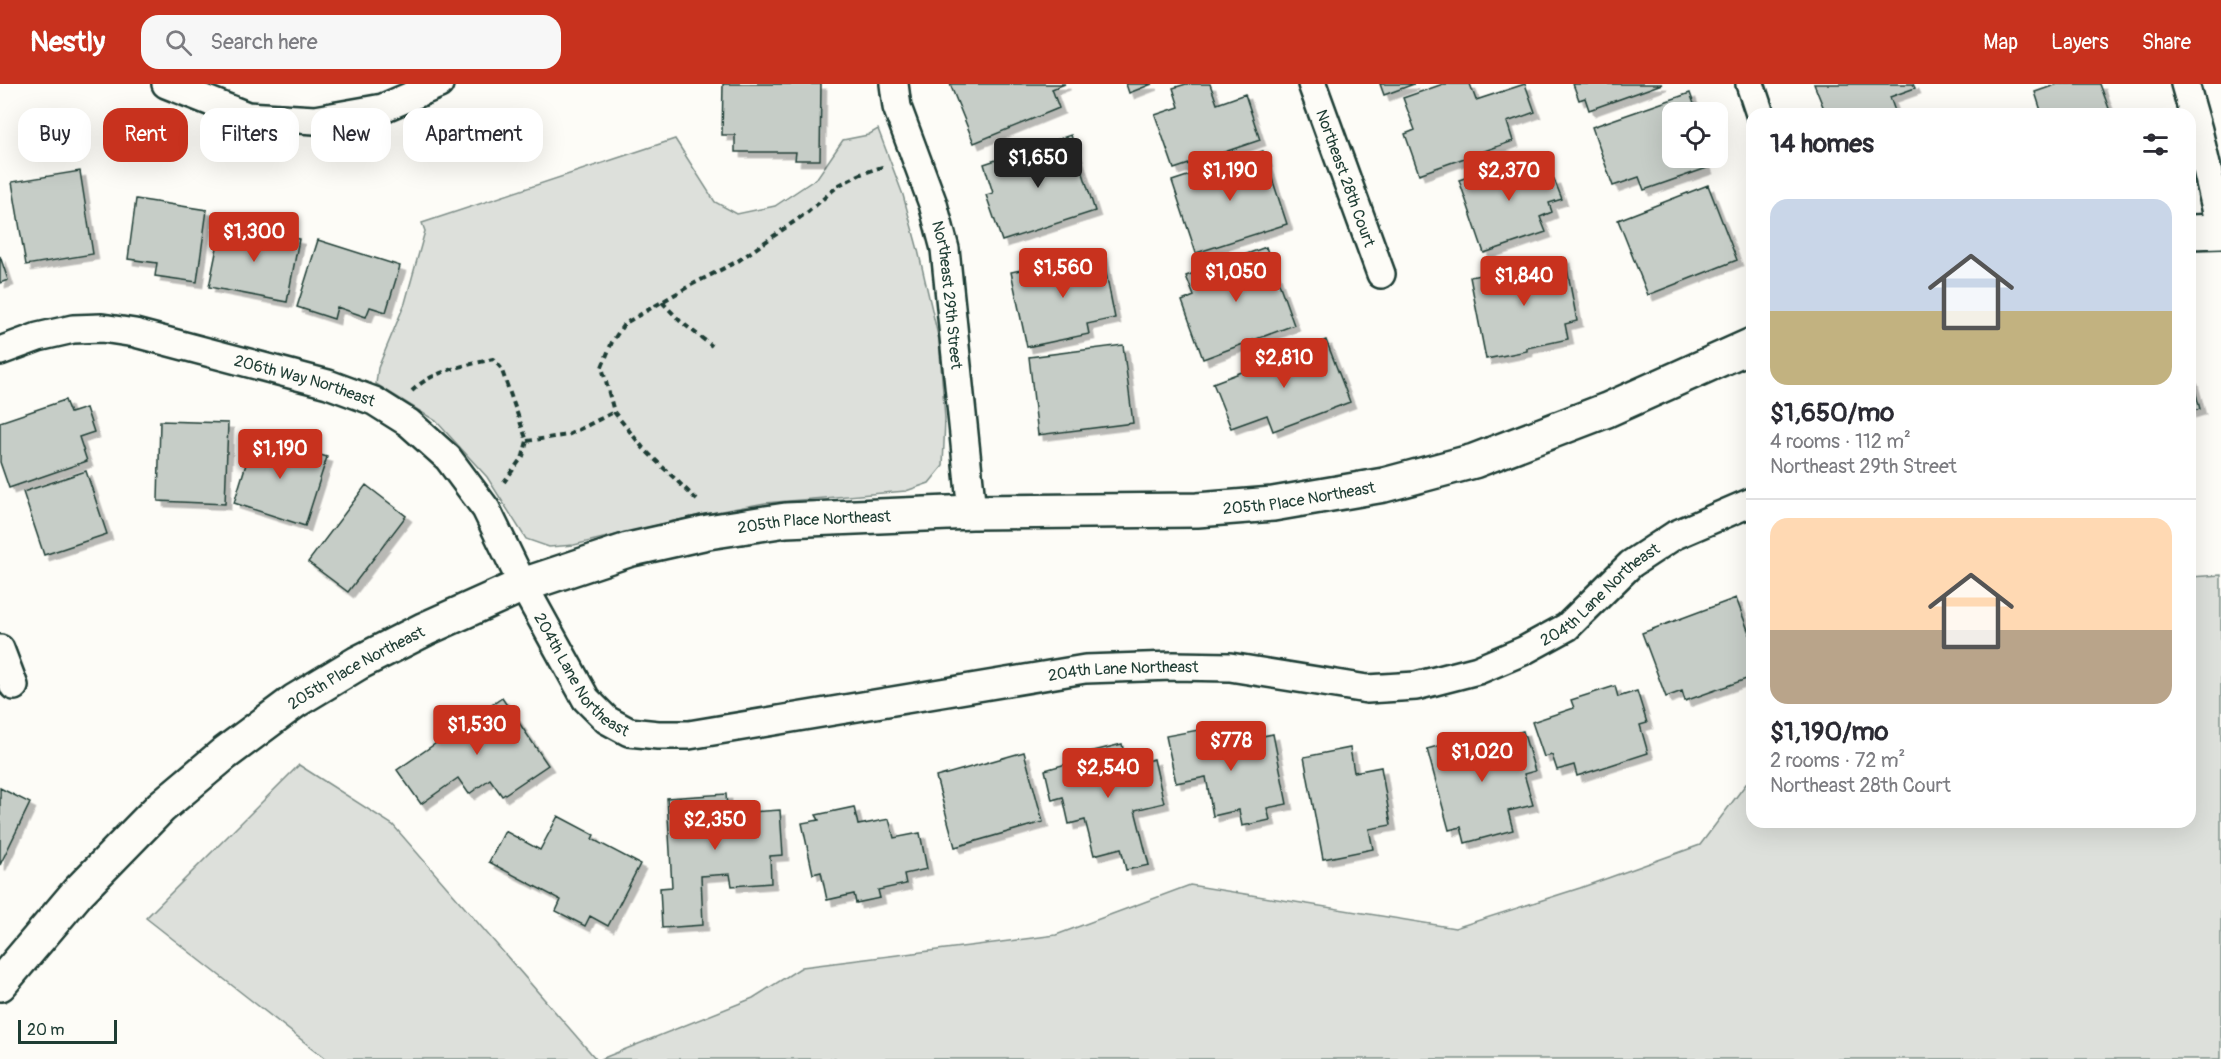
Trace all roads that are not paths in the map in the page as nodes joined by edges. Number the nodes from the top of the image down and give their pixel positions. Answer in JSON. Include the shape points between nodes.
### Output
{"nodes":[{"id":1,"x":166,"y":84,"type":"edge"},
{"id":2,"x":439,"y":84,"type":"edge"},
{"id":3,"x":894,"y":84,"type":"edge"},
{"id":4,"x":1312,"y":84,"type":"edge"},
{"id":5,"x":1750,"y":84,"type":"edge"},
{"id":6,"x":2185,"y":84,"type":"edge"},
{"id":7,"x":1759,"y":108,"type":"edge"},
{"id":8,"x":2192,"y":108,"type":"edge"},
{"id":9,"x":2196,"y":123,"type":"edge"},
{"id":10,"x":2221,"y":231,"type":"edge"},
{"id":11,"x":2196,"y":232,"type":"edge"},
{"id":12,"x":1381,"y":274,"type":"dead end"},
{"id":13,"x":1746,"y":348,"type":"edge"},
{"id":14,"x":0,"y":351,"type":"edge"},
{"id":15,"x":1746,"y":505,"type":"edge"},
{"id":16,"x":972,"y":512,"type":"junction"},
{"id":17,"x":523,"y":585,"type":"junction"},
{"id":18,"x":0,"y":649,"type":"edge"},
{"id":19,"x":14,"y":686,"type":"dead end"},
{"id":20,"x":0,"y":984,"type":"edge"}],
"edges":[{"from":1,"to":2,"type":"street","via":[[247,116],[315,120],[383,108]]},
{"from":3,"to":16,"type":"street","name":"Northeast 29th Street","via":[[897,106],[945,249]]},
{"from":4,"to":12,"type":"street","name":"Northeast 28th Court"},
{"from":5,"to":7,"type":"street"},
{"from":6,"to":8,"type":"street"},
{"from":9,"to":10,"type":"street"},
{"from":10,"to":11,"type":"street"},
{"from":13,"to":16,"type":"street","name":"205th Place Northeast","via":[[1607,410],[1485,457],[1384,485],[1273,504],[1197,510]]},
{"from":14,"to":17,"type":"street","name":"206th Way Northeast","via":[[56,333],[102,328],[135,333],[328,384],[374,401],[409,423],[448,458],[486,508]]},
{"from":15,"to":17,"type":"street","name":"204th Lane Northeast","via":[[1675,536],[1631,564],[1567,627],[1478,670],[1416,686],[1367,689],[1230,667],[1085,669],[689,735],[629,732],[608,720],[586,699]]},
{"from":16,"to":17,"type":"street","name":"205th Place Northeast","via":[[786,520],[708,532],[628,550]]},
{"from":17,"to":20,"type":"street","name":"205th Place Northeast","via":[[358,663],[295,701],[224,754],[160,807],[78,891]]},
{"from":18,"to":19,"type":"street"}]}
